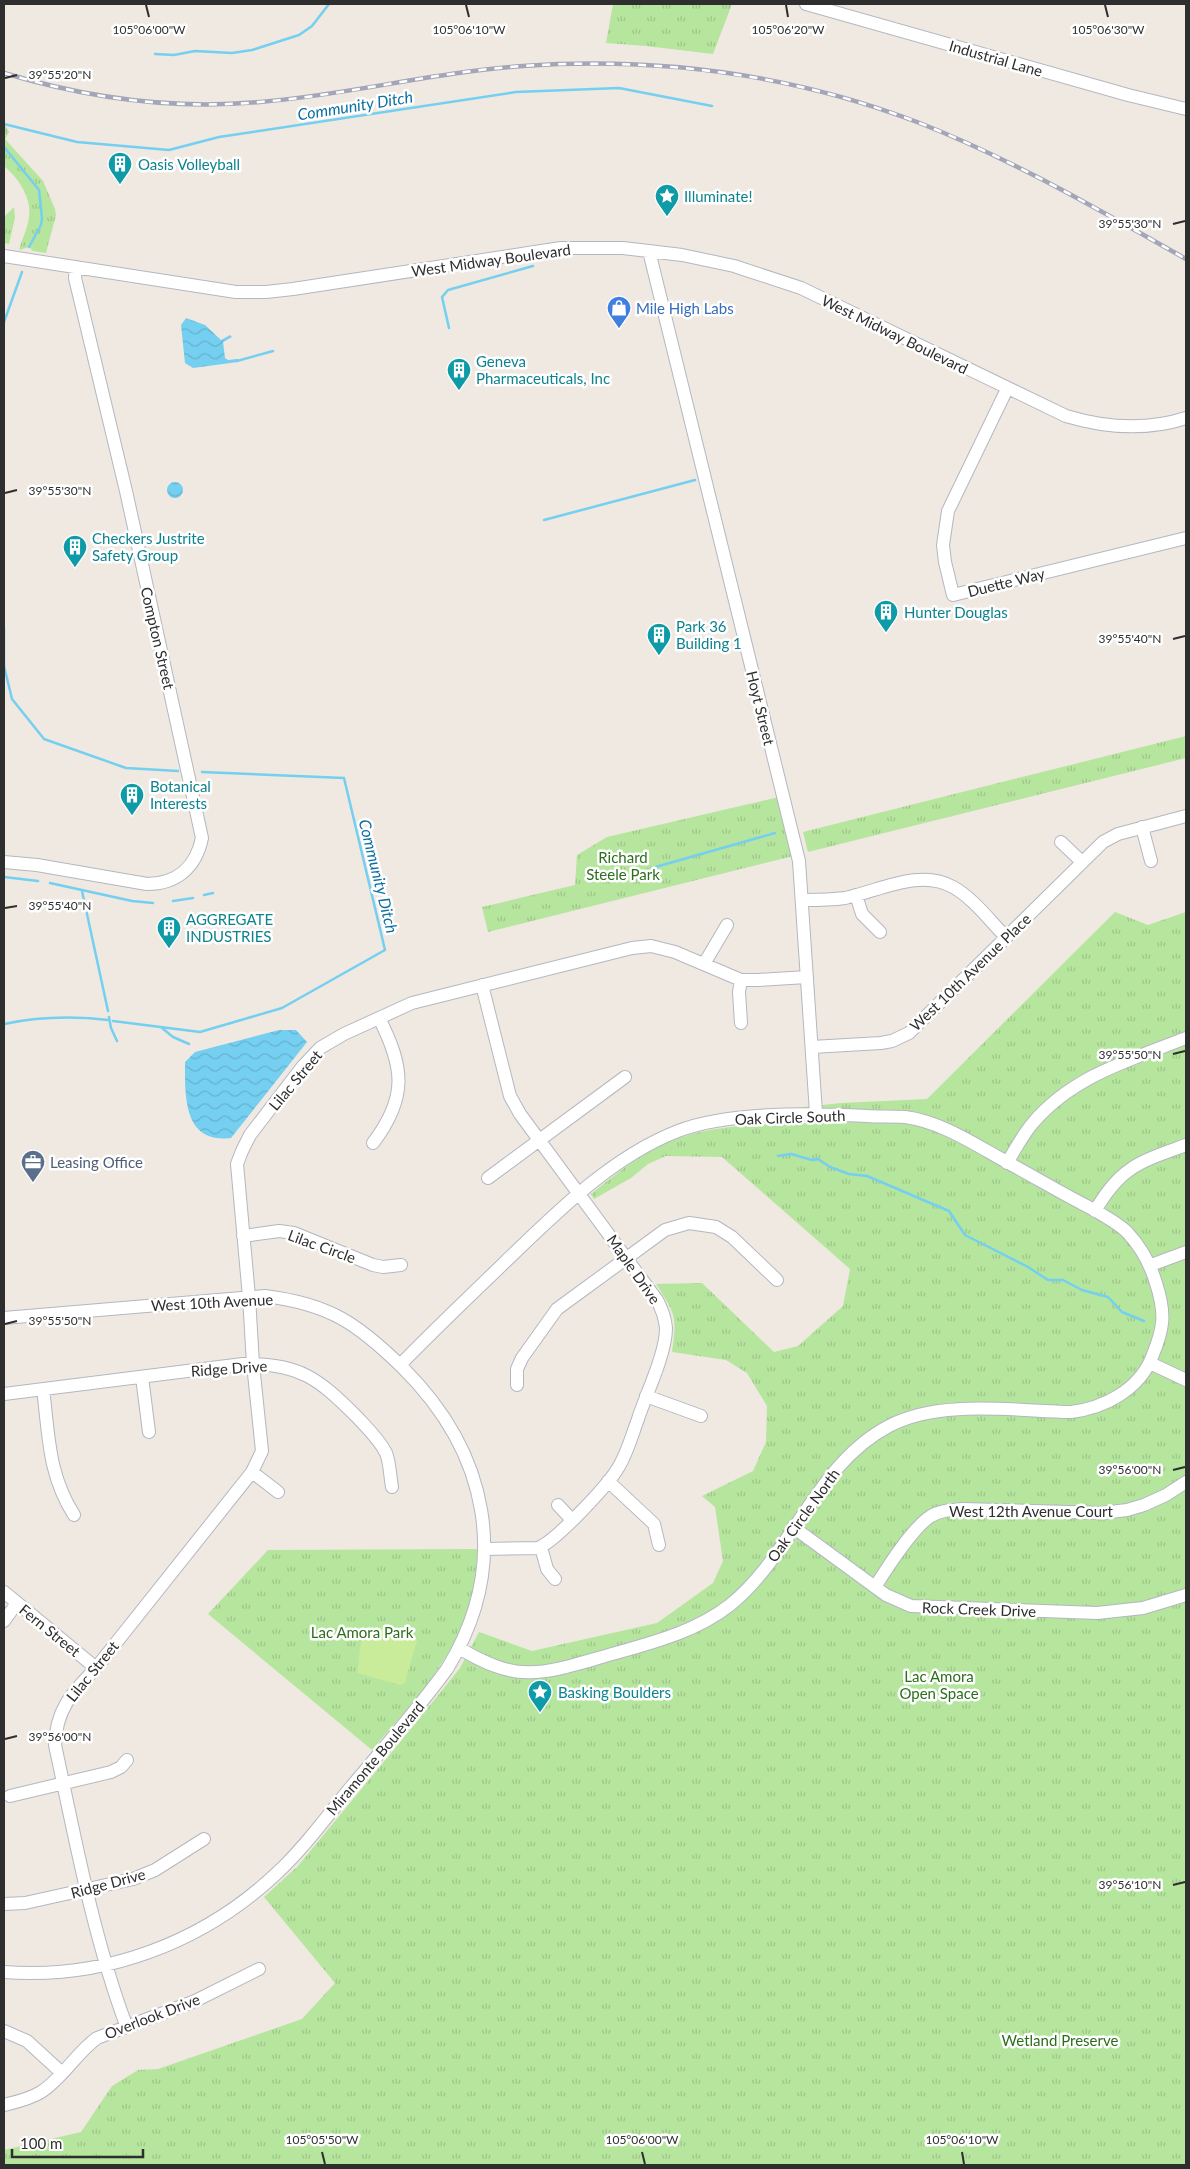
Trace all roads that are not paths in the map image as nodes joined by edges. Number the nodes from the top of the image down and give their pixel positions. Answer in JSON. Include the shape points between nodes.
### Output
{"nodes":[{"id":1,"x":806,"y":4,"type":"edge"},
{"id":2,"x":1186,"y":109,"type":"edge"},
{"id":3,"x":649,"y":251,"type":"junction"},
{"id":4,"x":4,"y":256,"type":"edge"},
{"id":5,"x":76,"y":268,"type":"junction"},
{"id":6,"x":1007,"y":389,"type":"junction"},
{"id":7,"x":1186,"y":418,"type":"edge"},
{"id":8,"x":1186,"y":538,"type":"edge"},
{"id":9,"x":1186,"y":816,"type":"edge"},
{"id":10,"x":1142,"y":828,"type":"junction"},
{"id":11,"x":1061,"y":842,"type":"dead end"},
{"id":12,"x":1151,"y":860,"type":"dead end"},
{"id":13,"x":4,"y":862,"type":"edge"},
{"id":14,"x":1082,"y":862,"type":"junction"},
{"id":15,"x":856,"y":895,"type":"junction"},
{"id":16,"x":803,"y":900,"type":"junction"},
{"id":17,"x":726,"y":925,"type":"dead end"},
{"id":18,"x":880,"y":932,"type":"dead end"},
{"id":19,"x":1006,"y":937,"type":"junction"},
{"id":20,"x":704,"y":964,"type":"junction"},
{"id":21,"x":807,"y":977,"type":"junction"},
{"id":22,"x":741,"y":980,"type":"junction"},
{"id":23,"x":482,"y":985,"type":"junction"},
{"id":24,"x":379,"y":1018,"type":"junction"},
{"id":25,"x":741,"y":1023,"type":"dead end"},
{"id":26,"x":1186,"y":1038,"type":"edge"},
{"id":27,"x":812,"y":1047,"type":"junction"},
{"id":28,"x":625,"y":1077,"type":"dead end"},
{"id":29,"x":816,"y":1114,"type":"junction"},
{"id":30,"x":540,"y":1140,"type":"junction"},
{"id":31,"x":373,"y":1143,"type":"dead end"},
{"id":32,"x":1186,"y":1145,"type":"edge"},
{"id":33,"x":1007,"y":1163,"type":"junction"},
{"id":34,"x":488,"y":1178,"type":"dead end"},
{"id":35,"x":579,"y":1192,"type":"junction"},
{"id":36,"x":1095,"y":1211,"type":"junction"},
{"id":37,"x":243,"y":1236,"type":"junction"},
{"id":38,"x":1186,"y":1252,"type":"edge"},
{"id":39,"x":626,"y":1257,"type":"junction"},
{"id":40,"x":401,"y":1265,"type":"dead end"},
{"id":41,"x":1151,"y":1265,"type":"junction"},
{"id":42,"x":777,"y":1280,"type":"dead end"},
{"id":43,"x":249,"y":1297,"type":"junction"},
{"id":44,"x":4,"y":1318,"type":"edge"},
{"id":45,"x":1150,"y":1363,"type":"junction"},
{"id":46,"x":253,"y":1364,"type":"junction"},
{"id":47,"x":400,"y":1365,"type":"junction"},
{"id":48,"x":142,"y":1377,"type":"junction"},
{"id":49,"x":1186,"y":1380,"type":"edge"},
{"id":50,"x":517,"y":1385,"type":"dead end"},
{"id":51,"x":43,"y":1389,"type":"junction"},
{"id":52,"x":4,"y":1394,"type":"edge"},
{"id":53,"x":646,"y":1396,"type":"junction"},
{"id":54,"x":701,"y":1416,"type":"dead end"},
{"id":55,"x":149,"y":1432,"type":"dead end"},
{"id":56,"x":252,"y":1472,"type":"junction"},
{"id":57,"x":608,"y":1481,"type":"junction"},
{"id":58,"x":1186,"y":1482,"type":"edge"},
{"id":59,"x":392,"y":1487,"type":"dead end"},
{"id":60,"x":278,"y":1492,"type":"dead end"},
{"id":61,"x":558,"y":1505,"type":"dead end"},
{"id":62,"x":74,"y":1515,"type":"dead end"},
{"id":63,"x":572,"y":1520,"type":"junction"},
{"id":64,"x":793,"y":1527,"type":"junction"},
{"id":65,"x":659,"y":1545,"type":"dead end"},
{"id":66,"x":541,"y":1547,"type":"junction"},
{"id":67,"x":484,"y":1549,"type":"junction"},
{"id":68,"x":555,"y":1579,"type":"dead end"},
{"id":69,"x":875,"y":1587,"type":"junction"},
{"id":70,"x":4,"y":1592,"type":"edge"},
{"id":71,"x":1186,"y":1595,"type":"edge"},
{"id":72,"x":17,"y":1603,"type":"junction"},
{"id":73,"x":4,"y":1621,"type":"edge"},
{"id":74,"x":459,"y":1648,"type":"junction"},
{"id":75,"x":96,"y":1668,"type":"junction"},
{"id":76,"x":127,"y":1760,"type":"dead end"},
{"id":77,"x":64,"y":1783,"type":"junction"},
{"id":78,"x":10,"y":1796,"type":"dead end"},
{"id":79,"x":204,"y":1839,"type":"dead end"},
{"id":80,"x":86,"y":1890,"type":"junction"},
{"id":81,"x":4,"y":1904,"type":"edge"},
{"id":82,"x":106,"y":1965,"type":"junction"},
{"id":83,"x":259,"y":1969,"type":"dead end"},
{"id":84,"x":4,"y":1972,"type":"edge"},
{"id":85,"x":126,"y":2025,"type":"junction"},
{"id":86,"x":4,"y":2031,"type":"edge"},
{"id":87,"x":62,"y":2073,"type":"junction"},
{"id":88,"x":4,"y":2105,"type":"edge"}],
"edges":[{"from":1,"to":2,"type":"street","name":"Industrial Lane"},
{"from":3,"to":5,"type":"street","name":"West Midway Boulevard","via":[[594,247],[548,250],[266,292],[236,292]]},
{"from":3,"to":6,"type":"street","name":"West Midway Boulevard","via":[[716,261],[784,282],[819,296]]},
{"from":3,"to":16,"type":"street","name":"Hoyt Street","via":[[799,861]]},
{"from":4,"to":5,"type":"street","name":"West Midway Boulevard"},
{"from":5,"to":13,"type":"street","name":"Compton Street","via":[[75,278],[126,491],[202,838],[199,852],[185,872],[158,884]]},
{"from":6,"to":7,"type":"street","name":"West Midway Boulevard","via":[[1066,416],[1096,424],[1152,426]]},
{"from":6,"to":8,"type":"street","name":"Duette Way","via":[[948,511],[945,562],[953,595]]},
{"from":9,"to":10,"type":"street","name":"West 10th Avenue Place"},
{"from":10,"to":12,"type":"street"},
{"from":10,"to":14,"type":"street","name":"West 10th Avenue Place","via":[[1115,835]]},
{"from":11,"to":14,"type":"street"},
{"from":14,"to":19,"type":"street","name":"West 10th Avenue Place"},
{"from":15,"to":16,"type":"street"},
{"from":15,"to":18,"type":"street","via":[[862,914]]},
{"from":15,"to":19,"type":"street","via":[[918,880],[940,882],[962,892]]},
{"from":16,"to":21,"type":"street","name":"Hoyt Street"},
{"from":17,"to":20,"type":"street"},
{"from":19,"to":27,"type":"street","name":"West 10th Avenue Place","via":[[921,1022],[900,1038],[881,1043]]},
{"from":20,"to":22,"type":"street","name":"Lilac Street"},
{"from":20,"to":23,"type":"street","name":"Lilac Street","via":[[651,946]]},
{"from":21,"to":22,"type":"street","name":"Lilac Street"},
{"from":21,"to":27,"type":"street","name":"Hoyt Street"},
{"from":22,"to":25,"type":"street"},
{"from":23,"to":24,"type":"street","name":"Lilac Street","via":[[412,1003]]},
{"from":23,"to":30,"type":"street","name":"Maple Drive","via":[[510,1096]]},
{"from":24,"to":31,"type":"street","via":[[392,1043],[399,1077],[389,1121]]},
{"from":24,"to":37,"type":"street","name":"Lilac Street","via":[[320,1048],[250,1135],[237,1164]]},
{"from":26,"to":33,"type":"street","via":[[1097,1073],[1068,1090],[1031,1125]]},
{"from":27,"to":29,"type":"street","name":"Hoyt Street"},
{"from":28,"to":30,"type":"street"},
{"from":29,"to":33,"type":"street","name":"Oak Circle South","via":[[918,1120],[938,1126]]},
{"from":29,"to":35,"type":"street","name":"Oak Circle South","via":[[729,1119],[679,1130],[649,1144]]},
{"from":30,"to":34,"type":"street"},
{"from":30,"to":35,"type":"street","name":"Maple Drive"},
{"from":32,"to":36,"type":"street","via":[[1125,1172],[1107,1190]]},
{"from":33,"to":36,"type":"street","name":"Oak Circle South"},
{"from":35,"to":39,"type":"street","name":"Maple Drive"},
{"from":35,"to":47,"type":"street","name":"Oak Circle South"},
{"from":36,"to":41,"type":"street","name":"Oak Circle South","via":[[1124,1229]]},
{"from":37,"to":40,"type":"street","name":"Lilac Circle","via":[[278,1231],[294,1233],[373,1265]]},
{"from":37,"to":43,"type":"street","name":"Lilac Street"},
{"from":38,"to":41,"type":"street"},
{"from":39,"to":42,"type":"street","via":[[665,1230],[681,1224],[703,1223],[732,1237]]},
{"from":39,"to":50,"type":"street","via":[[549,1318],[517,1369]]},
{"from":39,"to":53,"type":"street","name":"Maple Drive","via":[[657,1300],[665,1319],[664,1342]]},
{"from":41,"to":45,"type":"street","name":"Oak Circle South","via":[[1163,1314],[1162,1332]]},
{"from":43,"to":44,"type":"street","name":"West 10th Avenue"},
{"from":43,"to":46,"type":"street","name":"Lilac Street"},
{"from":43,"to":47,"type":"street","name":"West 10th Avenue","via":[[288,1299],[330,1312],[359,1328]]},
{"from":45,"to":49,"type":"street"},
{"from":45,"to":64,"type":"street","name":"Oak Circle North","via":[[1119,1396],[1084,1410],[946,1410],[896,1422],[870,1437],[850,1454]]},
{"from":46,"to":48,"type":"street","name":"Ridge Drive"},
{"from":46,"to":56,"type":"street","name":"Lilac Street","via":[[262,1452]]},
{"from":46,"to":59,"type":"street","name":"Ridge Drive","via":[[269,1363],[295,1370],[320,1382],[334,1394],[381,1444]]},
{"from":47,"to":67,"type":"street","name":"Miramonte Boulevard","via":[[442,1412],[466,1456],[479,1496]]},
{"from":48,"to":51,"type":"street","name":"Ridge Drive"},
{"from":48,"to":55,"type":"street"},
{"from":51,"to":52,"type":"street","name":"Ridge Drive"},
{"from":51,"to":62,"type":"street","via":[[52,1466],[57,1484]]},
{"from":53,"to":54,"type":"street"},
{"from":53,"to":57,"type":"street","name":"Maple Drive","via":[[623,1459]]},
{"from":56,"to":60,"type":"street"},
{"from":56,"to":75,"type":"street","name":"Lilac Street"},
{"from":57,"to":63,"type":"street","name":"Maple Drive"},
{"from":57,"to":65,"type":"street","via":[[654,1524]]},
{"from":58,"to":69,"type":"street","name":"West 12th Avenue Court","via":[[1166,1495],[1127,1510],[1102,1513],[962,1509],[938,1513],[917,1529]]},
{"from":61,"to":63,"type":"street"},
{"from":63,"to":66,"type":"street","name":"Maple Drive"},
{"from":64,"to":69,"type":"street","name":"Rock Creek Drive"},
{"from":64,"to":74,"type":"street","name":"Oak Circle North","via":[[758,1576],[731,1604],[706,1621],[674,1636],[561,1669],[532,1674],[492,1666]]},
{"from":66,"to":67,"type":"street"},
{"from":66,"to":68,"type":"street","via":[[547,1569]]},
{"from":67,"to":74,"type":"street","name":"Miramonte Boulevard","via":[[477,1602]]},
{"from":69,"to":71,"type":"street","name":"Rock Creek Drive","via":[[892,1599],[917,1607],[1078,1613],[1126,1611]]},
{"from":70,"to":72,"type":"street","name":"Fern Street"},
{"from":72,"to":73,"type":"street"},
{"from":72,"to":75,"type":"street","name":"Fern Street"},
{"from":74,"to":82,"type":"street","name":"Miramonte Boulevard","via":[[436,1685],[294,1855],[261,1888],[218,1919],[183,1938]]},
{"from":75,"to":77,"type":"street","name":"Lilac Street","via":[[72,1692],[56,1728],[55,1745]]},
{"from":76,"to":77,"type":"street","via":[[111,1772]]},
{"from":77,"to":78,"type":"street"},
{"from":77,"to":80,"type":"street","name":"Lilac Street"},
{"from":79,"to":80,"type":"street","name":"Ridge Drive","via":[[142,1876]]},
{"from":80,"to":81,"type":"street","name":"Ridge Drive","via":[[25,1903]]},
{"from":80,"to":82,"type":"street","name":"Lilac Street"},
{"from":82,"to":84,"type":"street","name":"Miramonte Boulevard","via":[[70,1971]]},
{"from":82,"to":85,"type":"street","name":"Lilac Street"},
{"from":83,"to":85,"type":"street","name":"Overlook Drive","via":[[195,2001]]},
{"from":85,"to":87,"type":"street","name":"Overlook Drive","via":[[90,2042]]},
{"from":86,"to":87,"type":"street","via":[[30,2043]]},
{"from":87,"to":88,"type":"street","name":"Overlook Drive","via":[[37,2095]]}]}
